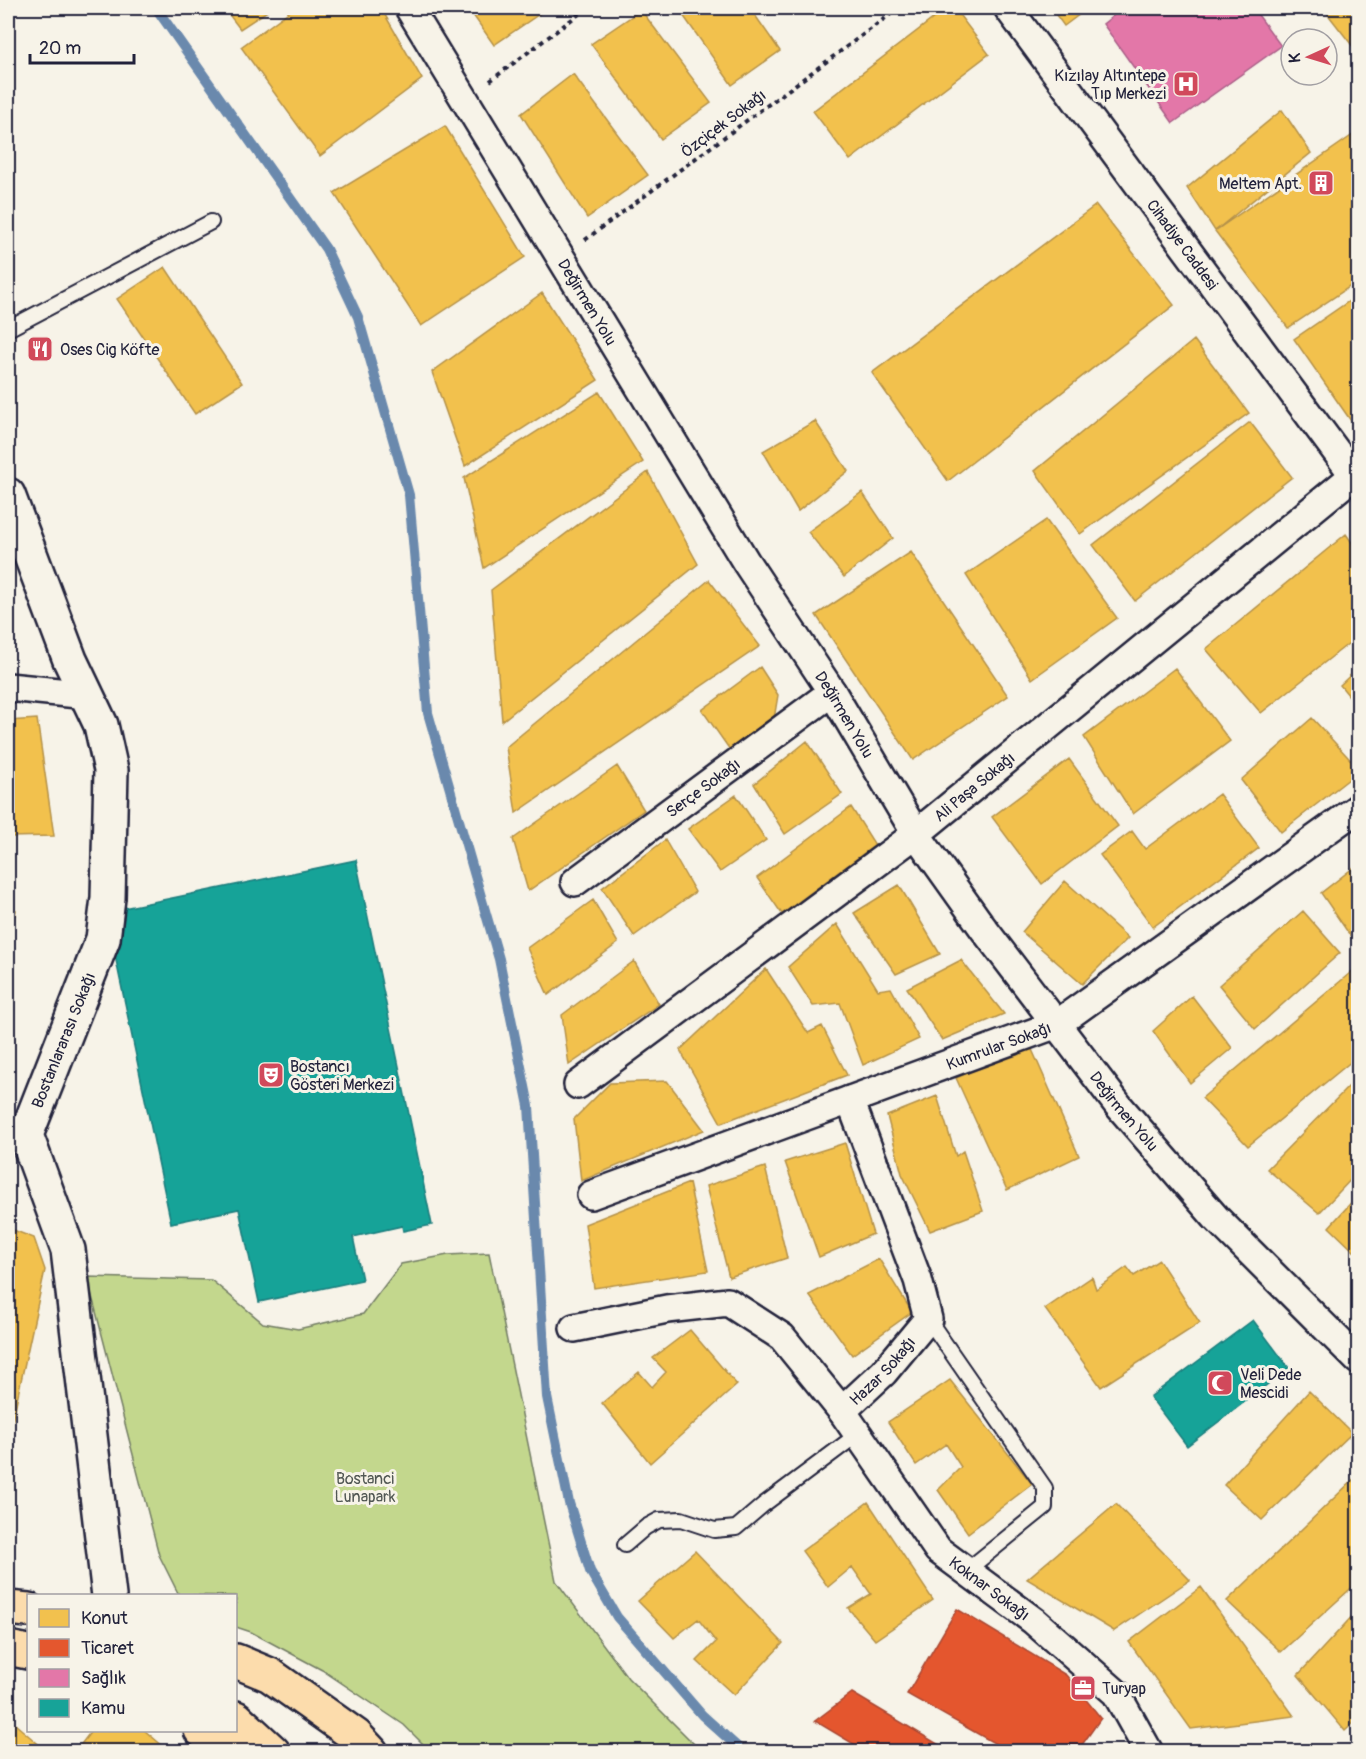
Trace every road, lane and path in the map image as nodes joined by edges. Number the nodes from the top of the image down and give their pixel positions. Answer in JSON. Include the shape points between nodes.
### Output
{"nodes":[{"id":1,"x":409,"y":8,"type":"edge"},
{"id":2,"x":587,"y":8,"type":"edge"},
{"id":3,"x":899,"y":8,"type":"edge"},
{"id":4,"x":1008,"y":8,"type":"edge"},
{"id":5,"x":465,"y":100,"type":"junction"},
{"id":6,"x":211,"y":222,"type":"dead end"},
{"id":7,"x":561,"y":258,"type":"junction"},
{"id":8,"x":8,"y":329,"type":"edge"},
{"id":9,"x":1357,"y":476,"type":"edge"},
{"id":10,"x":8,"y":495,"type":"edge"},
{"id":11,"x":8,"y":687,"type":"edge"},
{"id":12,"x":831,"y":692,"type":"junction"},
{"id":13,"x":88,"y":695,"type":"junction"},
{"id":14,"x":1359,"y":808,"type":"edge"},
{"id":15,"x":916,"y":834,"type":"junction"},
{"id":16,"x":575,"y":882,"type":"dead end"},
{"id":17,"x":1057,"y":1024,"type":"junction"},
{"id":18,"x":578,"y":1085,"type":"dead end"},
{"id":19,"x":850,"y":1100,"type":"junction"},
{"id":20,"x":17,"y":1133,"type":"edge"},
{"id":21,"x":591,"y":1195,"type":"dead end"},
{"id":22,"x":928,"y":1319,"type":"junction"},
{"id":23,"x":574,"y":1328,"type":"dead end"},
{"id":24,"x":1354,"y":1345,"type":"edge"},
{"id":25,"x":842,"y":1411,"type":"junction"},
{"id":26,"x":858,"y":1434,"type":"junction"},
{"id":27,"x":625,"y":1545,"type":"dead end"},
{"id":28,"x":966,"y":1571,"type":"junction"},
{"id":29,"x":109,"y":1594,"type":"edge"},
{"id":30,"x":8,"y":1608,"type":"edge"},
{"id":31,"x":27,"y":1610,"type":"edge"},
{"id":32,"x":8,"y":1648,"type":"edge"},
{"id":33,"x":27,"y":1652,"type":"edge"},
{"id":34,"x":237,"y":1661,"type":"edge"},
{"id":35,"x":237,"y":1719,"type":"edge"},
{"id":36,"x":202,"y":1732,"type":"edge"},
{"id":37,"x":228,"y":1752,"type":"edge"},
{"id":38,"x":273,"y":1752,"type":"edge"},
{"id":39,"x":371,"y":1752,"type":"edge"},
{"id":40,"x":1149,"y":1752,"type":"edge"}],
"edges":[{"from":1,"to":5,"type":"street","name":"Değirmen Yolu"},
{"from":2,"to":5,"type":"path"},
{"from":3,"to":7,"type":"path","name":"Özçiçek Sokağı"},
{"from":4,"to":9,"type":"street","name":"Cihadiye Caddesi"},
{"from":5,"to":7,"type":"street","name":"Değirmen Yolu"},
{"from":6,"to":8,"type":"lane"},
{"from":7,"to":12,"type":"street","name":"Değirmen Yolu","via":[[746,562]]},
{"from":9,"to":15,"type":"street","name":"Ali Paşa Sokağı"},
{"from":10,"to":13,"type":"main road","name":"Bostanlararası Sokağı","via":[[70,660]]},
{"from":11,"to":13,"type":"street"},
{"from":12,"to":15,"type":"street","name":"Değirmen Yolu"},
{"from":12,"to":16,"type":"street","name":"Serçe Sokağı"},
{"from":13,"to":20,"type":"main road","name":"Bostanlararası Sokağı","via":[[101,725],[111,770],[108,898],[103,939]]},
{"from":14,"to":17,"type":"street","name":"Kumrular Sokağı"},
{"from":15,"to":17,"type":"street","name":"Değirmen Yolu"},
{"from":15,"to":18,"type":"street","name":"Ali Paşa Sokağı"},
{"from":17,"to":19,"type":"street","name":"Kumrular Sokağı"},
{"from":17,"to":24,"type":"street","name":"Değirmen Yolu","via":[[1118,1105],[1216,1218]]},
{"from":19,"to":21,"type":"street","name":"Kumrular Sokağı"},
{"from":19,"to":22,"type":"street","via":[[918,1280]]},
{"from":20,"to":29,"type":"main road","name":"Bostanlararası Sokağı","via":[[68,1250]]},
{"from":22,"to":25,"type":"street","name":"Hazar Sokağı","via":[[884,1371]]},
{"from":22,"to":28,"type":"lane","via":[[1045,1488],[1045,1508]]},
{"from":23,"to":25,"type":"street","name":"Hazar Sokağı","via":[[667,1309],[728,1302],[782,1337]]},
{"from":25,"to":26,"type":"street","name":"Koknar Sokağı"},
{"from":26,"to":27,"type":"lane","via":[[736,1528],[714,1530],[681,1519],[659,1520]]},
{"from":26,"to":28,"type":"street","name":"Koknar Sokağı","via":[[938,1550]]},
{"from":28,"to":40,"type":"street","name":"Koknar Sokağı","via":[[1034,1621],[1116,1693]]},
{"from":30,"to":31,"type":"main road"},
{"from":32,"to":33,"type":"main road"},
{"from":34,"to":39,"type":"main road","via":[[270,1675],[356,1736]]},
{"from":35,"to":38,"type":"main road"},
{"from":36,"to":37,"type":"main road"}]}
